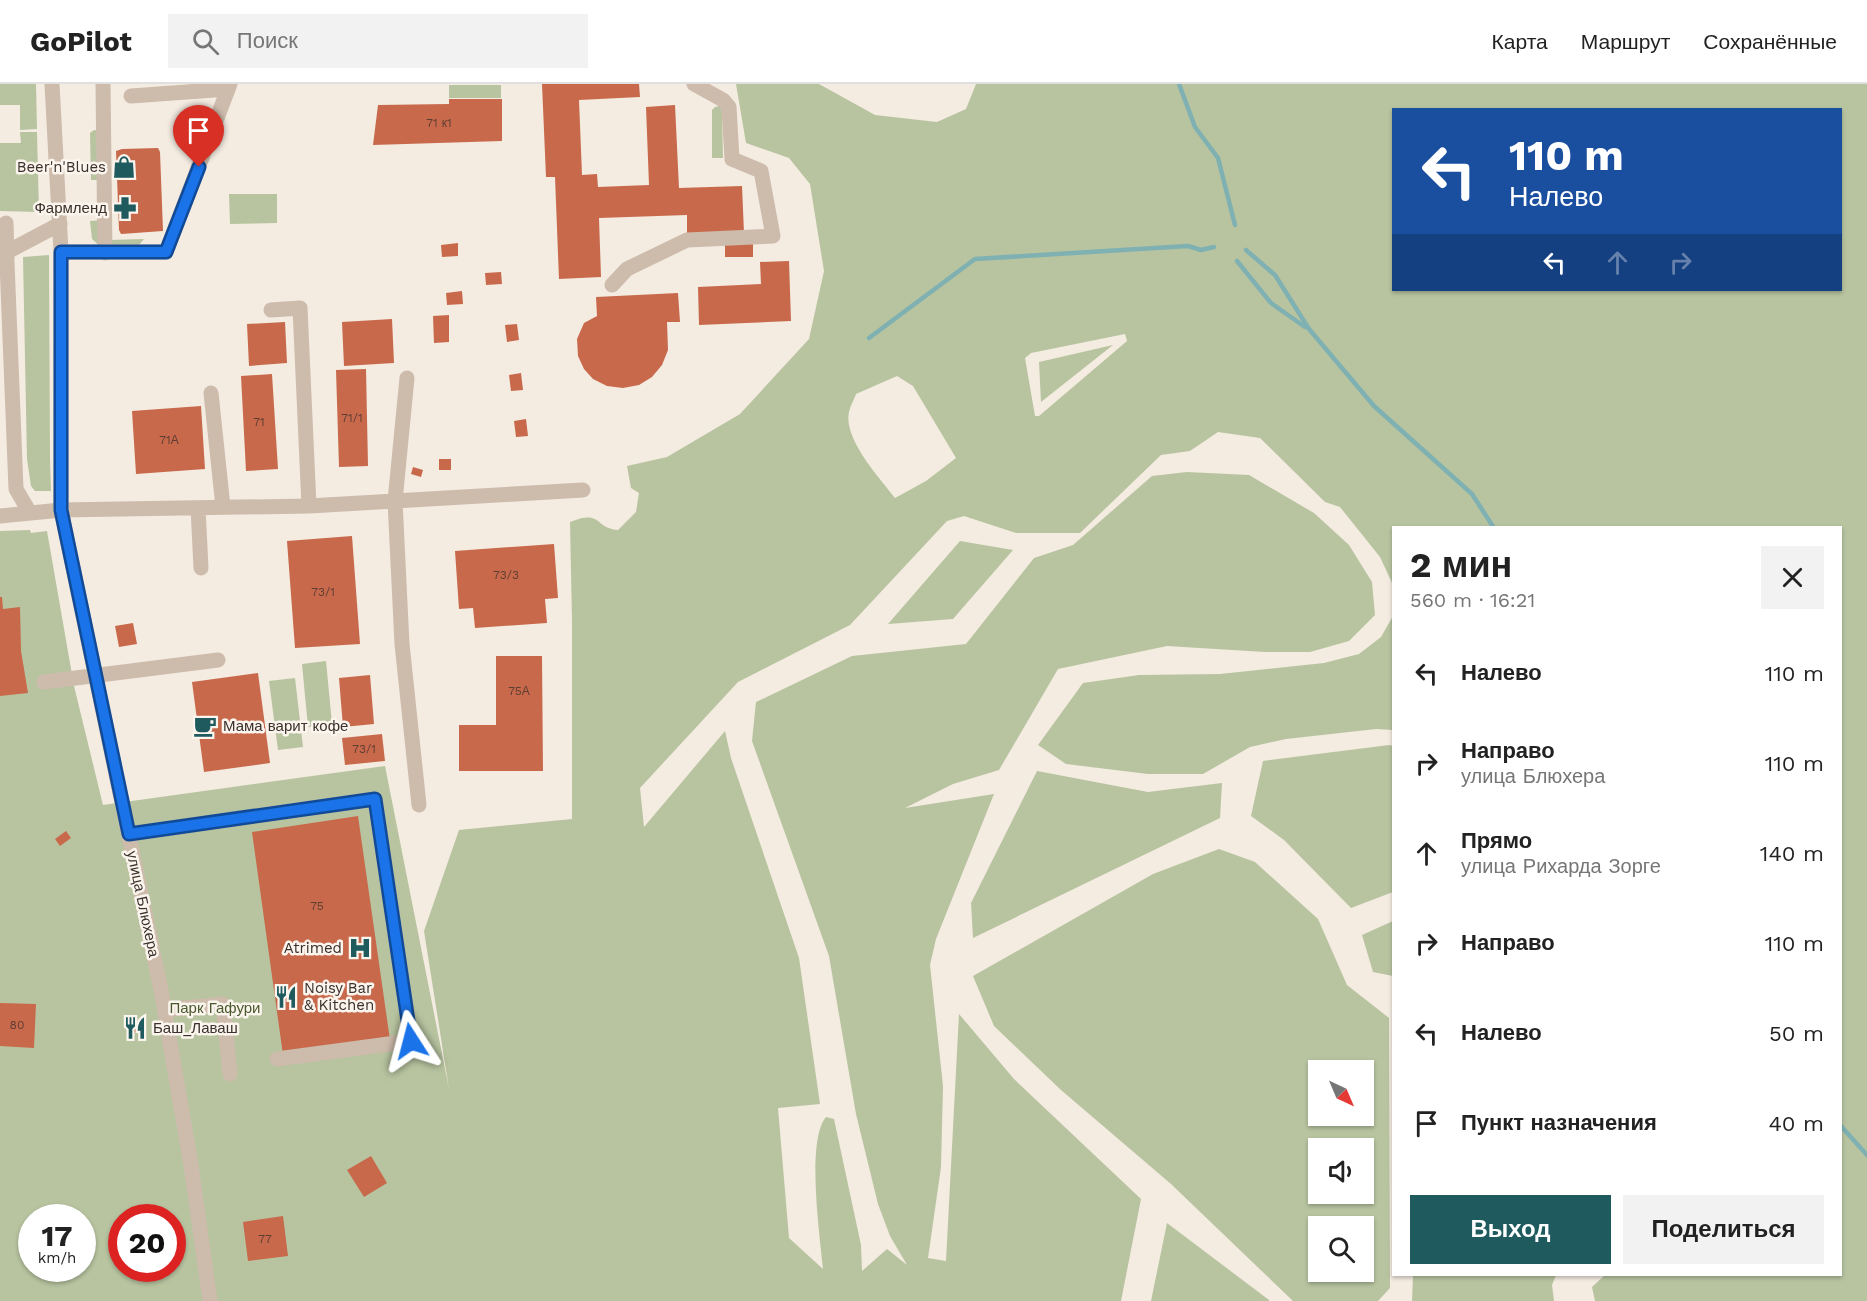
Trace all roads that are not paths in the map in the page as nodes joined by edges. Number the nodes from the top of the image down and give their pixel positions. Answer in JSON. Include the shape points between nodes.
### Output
{"nodes":[{"id":1,"x":52,"y":84,"type":"edge"},
{"id":2,"x":103,"y":84,"type":"edge"},
{"id":3,"x":694,"y":84,"type":"edge"},
{"id":4,"x":229,"y":86,"type":"edge"},
{"id":5,"x":130,"y":96,"type":"dead end"},
{"id":6,"x":6,"y":224,"type":"dead end"},
{"id":7,"x":60,"y":224,"type":"junction"},
{"id":8,"x":61,"y":252,"type":"junction"},
{"id":9,"x":105,"y":253,"type":"junction"},
{"id":10,"x":5,"y":259,"type":"edge"},
{"id":11,"x":612,"y":285,"type":"dead end"},
{"id":12,"x":271,"y":310,"type":"dead end"},
{"id":13,"x":5,"y":322,"type":"edge"},
{"id":14,"x":407,"y":378,"type":"dead end"},
{"id":15,"x":211,"y":393,"type":"dead end"},
{"id":16,"x":583,"y":490,"type":"dead end"},
{"id":17,"x":395,"y":501,"type":"junction"},
{"id":18,"x":309,"y":506,"type":"junction"},
{"id":19,"x":223,"y":507,"type":"junction"},
{"id":20,"x":198,"y":508,"type":"junction"},
{"id":21,"x":61,"y":510,"type":"junction"},
{"id":22,"x":30,"y":513,"type":"junction"},
{"id":23,"x":0,"y":516,"type":"edge"},
{"id":24,"x":201,"y":568,"type":"dead end"},
{"id":25,"x":218,"y":660,"type":"dead end"},
{"id":26,"x":96,"y":675,"type":"junction"},
{"id":27,"x":44,"y":682,"type":"dead end"},
{"id":28,"x":419,"y":805,"type":"dead end"},
{"id":29,"x":129,"y":834,"type":"junction"},
{"id":30,"x":165,"y":1011,"type":"junction"},
{"id":31,"x":277,"y":1059,"type":"dead end"},
{"id":32,"x":230,"y":1074,"type":"dead end"},
{"id":33,"x":210,"y":1301,"type":"edge"}],
"edges":[{"from":1,"to":7,"type":"street","name":"улица Блюхера"},
{"from":2,"to":9,"type":"street"},
{"from":3,"to":11,"type":"street","via":[[729,107],[732,159],[761,171],[773,236],[687,240],[627,269]]},
{"from":4,"to":5,"type":"street"},
{"from":4,"to":9,"type":"street","via":[[166,252]]},
{"from":6,"to":10,"type":"street"},
{"from":7,"to":8,"type":"street","name":"улица Блюхера"},
{"from":7,"to":10,"type":"street"},
{"from":8,"to":9,"type":"street"},
{"from":8,"to":21,"type":"street","name":"улица Блюхера"},
{"from":10,"to":13,"type":"street"},
{"from":12,"to":18,"type":"street","via":[[300,308]]},
{"from":13,"to":22,"type":"street","via":[[16,489]]},
{"from":14,"to":17,"type":"street"},
{"from":15,"to":19,"type":"street"},
{"from":16,"to":17,"type":"street"},
{"from":17,"to":18,"type":"street"},
{"from":17,"to":28,"type":"street","via":[[402,644]]},
{"from":18,"to":19,"type":"street"},
{"from":19,"to":20,"type":"street"},
{"from":20,"to":21,"type":"street"},
{"from":20,"to":24,"type":"street"},
{"from":21,"to":22,"type":"street"},
{"from":21,"to":26,"type":"street","name":"улица Блюхера"},
{"from":22,"to":23,"type":"street"},
{"from":25,"to":26,"type":"street"},
{"from":26,"to":27,"type":"street"},
{"from":26,"to":29,"type":"street","name":"улица Блюхера"},
{"from":29,"to":30,"type":"street","name":"улица Блюхера"},
{"from":29,"to":31,"type":"street","via":[[375,799],[411,1041]]},
{"from":30,"to":32,"type":"street","via":[[223,1004]]},
{"from":30,"to":33,"type":"street","name":"улица Блюхера"}]}
